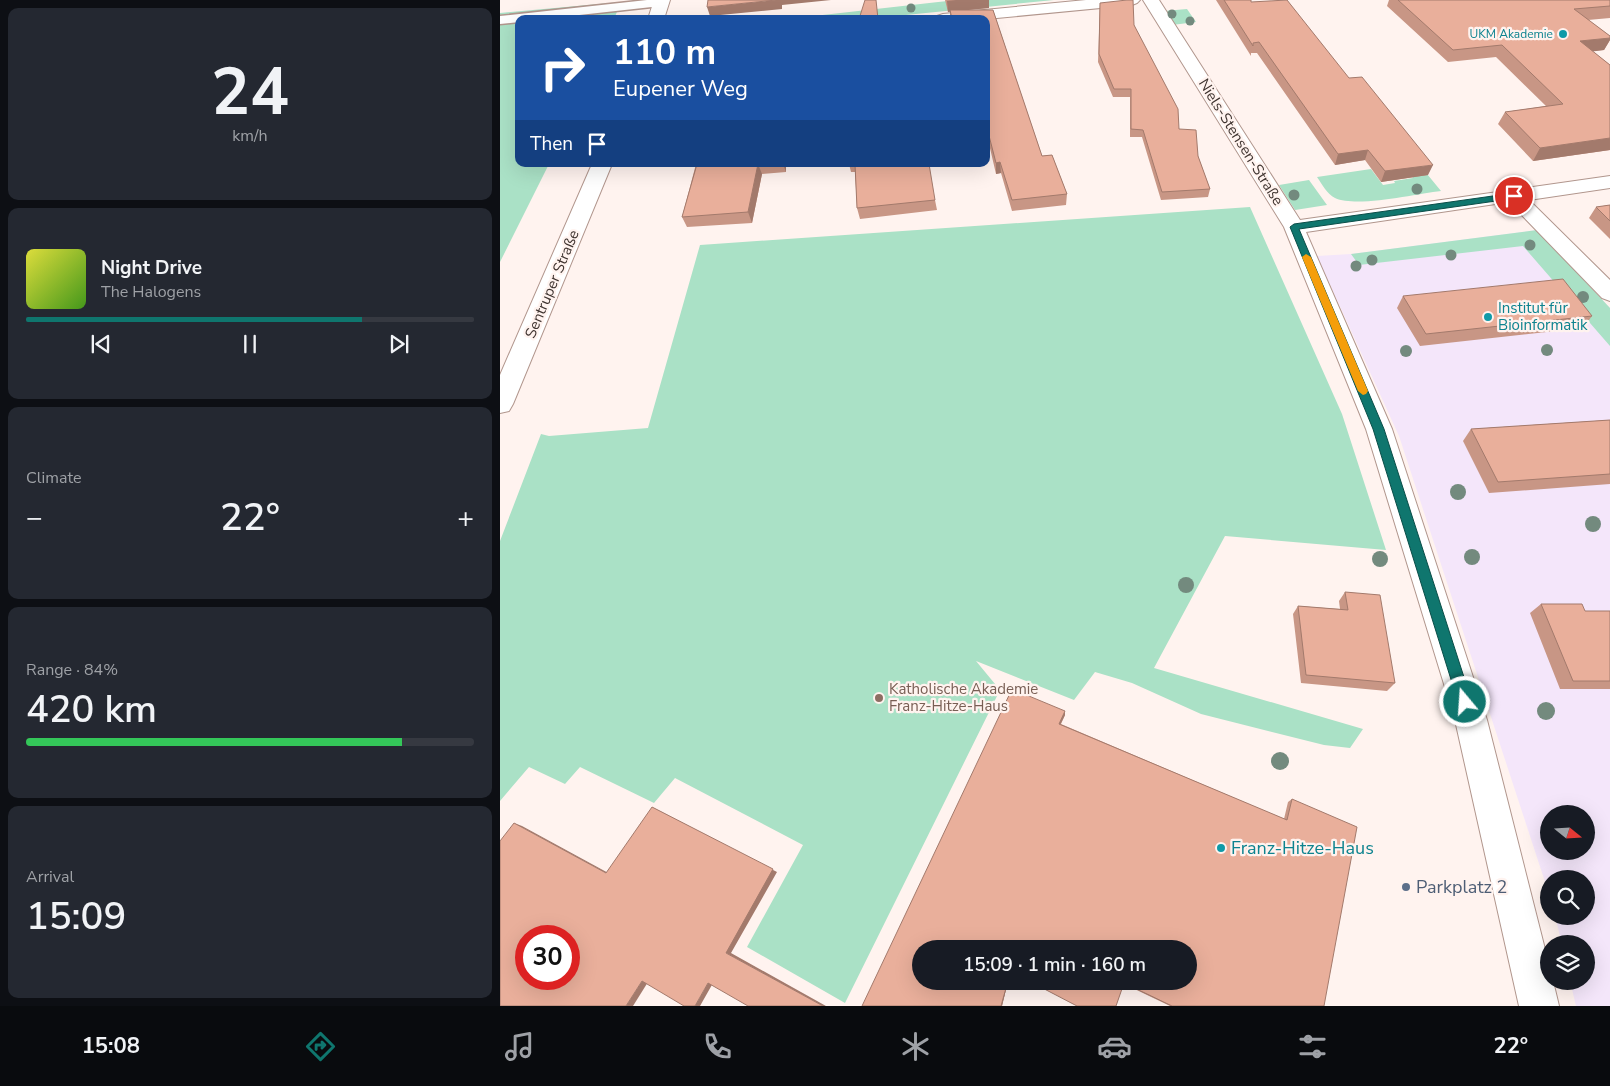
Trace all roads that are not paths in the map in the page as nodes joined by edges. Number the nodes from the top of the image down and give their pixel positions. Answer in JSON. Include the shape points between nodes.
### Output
{"nodes":[{"id":1,"x":1132,"y":0,"type":"edge"},
{"id":2,"x":1151,"y":0,"type":"edge"},
{"id":3,"x":661,"y":1,"type":"edge"},
{"id":4,"x":542,"y":15,"type":"edge"},
{"id":5,"x":657,"y":15,"type":"edge"},
{"id":6,"x":983,"y":15,"type":"edge"},
{"id":7,"x":515,"y":18,"type":"edge"},
{"id":8,"x":500,"y":20,"type":"edge"},
{"id":9,"x":601,"y":167,"type":"edge"},
{"id":10,"x":1610,"y":182,"type":"edge"},
{"id":11,"x":1514,"y":196,"type":"junction"},
{"id":12,"x":1294,"y":227,"type":"junction"},
{"id":13,"x":1610,"y":293,"type":"edge"},
{"id":14,"x":500,"y":404,"type":"edge"},
{"id":15,"x":1539,"y":1006,"type":"edge"}],
"edges":[{"from":1,"to":6,"type":"street"},
{"from":2,"to":12,"type":"street","name":"Niels-Stensen-Straße"},
{"from":3,"to":4,"type":"lane"},
{"from":3,"to":5,"type":"street"},
{"from":7,"to":8,"type":"lane"},
{"from":9,"to":14,"type":"street","name":"Sentruper Straße"},
{"from":10,"to":11,"type":"street"},
{"from":11,"to":12,"type":"street"},
{"from":11,"to":13,"type":"street"},
{"from":12,"to":15,"type":"street","name":"Niels-Stensen-Straße","via":[[1379,429],[1465,701]]}]}
